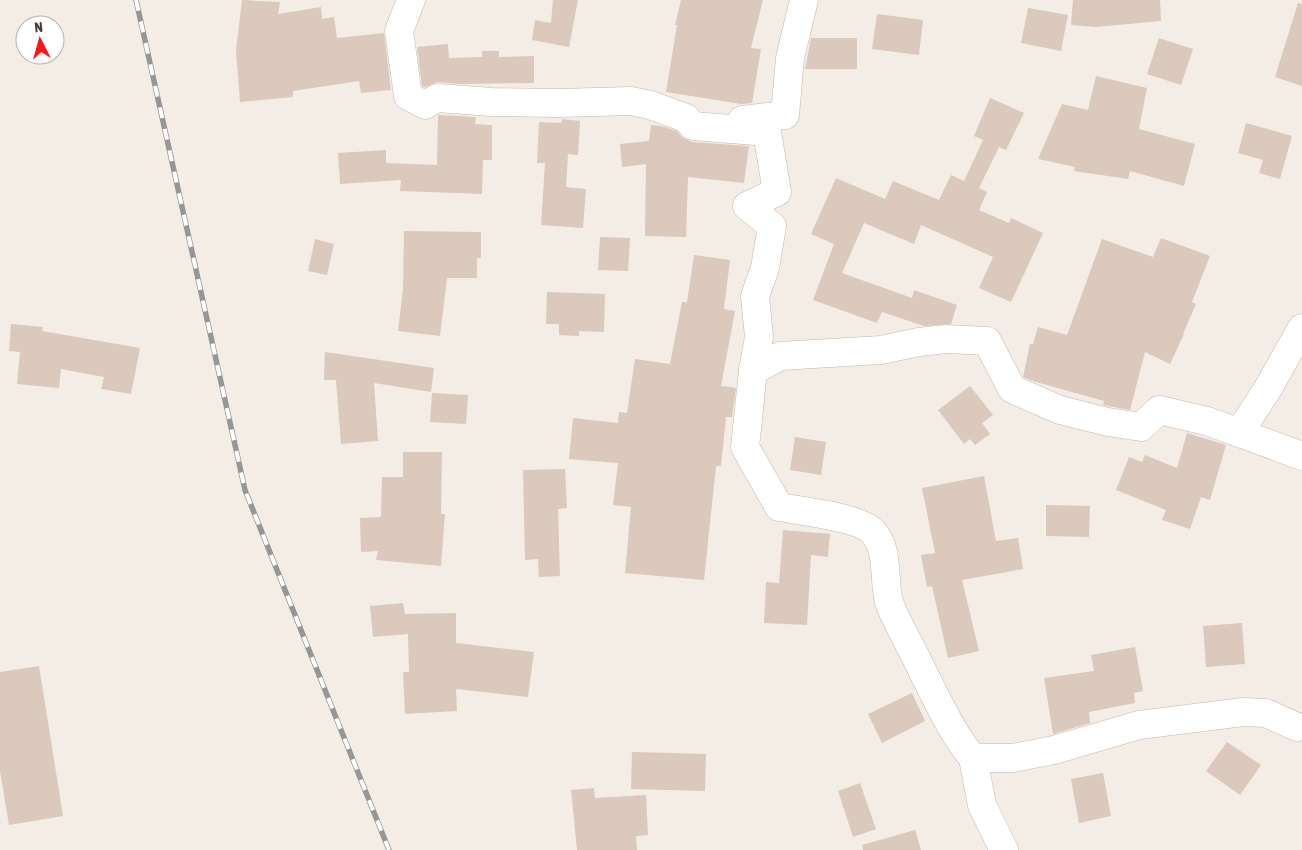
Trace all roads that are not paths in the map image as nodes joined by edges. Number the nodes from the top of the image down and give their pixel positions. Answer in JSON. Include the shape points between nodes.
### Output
{"nodes":[{"id":1,"x":412,"y":0,"type":"edge"},
{"id":2,"x":804,"y":0,"type":"edge"},
{"id":3,"x":693,"y":126,"type":"junction"},
{"id":4,"x":1302,"y":328,"type":"edge"},
{"id":5,"x":753,"y":371,"type":"junction"},
{"id":6,"x":1239,"y":433,"type":"junction"},
{"id":7,"x":1302,"y":456,"type":"edge"},
{"id":8,"x":1297,"y":727,"type":"dead end"},
{"id":9,"x":973,"y":758,"type":"junction"},
{"id":10,"x":1004,"y":850,"type":"edge"}],
"edges":[{"from":1,"to":3,"type":"street","via":[[399,31],[400,40],[408,96],[425,105],[437,98],[492,102],[631,101],[686,118]]},
{"from":2,"to":3,"type":"street","via":[[790,58],[785,115]]},
{"from":3,"to":5,"type":"street","via":[[767,132],[778,192],[747,206],[772,226],[765,268],[755,296],[759,337]]},
{"from":4,"to":6,"type":"street"},
{"from":5,"to":6,"type":"street","via":[[780,356],[881,350],[946,339],[986,341],[1012,389],[1060,410],[1141,428],[1159,410],[1207,421]]},
{"from":5,"to":9,"type":"street","via":[[745,447],[760,475],[779,507],[855,521],[873,531],[880,542],[890,603],[947,720]]},
{"from":6,"to":7,"type":"street"},
{"from":8,"to":9,"type":"street","via":[[1266,713],[1244,712],[1139,725],[1054,750],[1013,758]]},
{"from":9,"to":10,"type":"street","via":[[982,805]]}]}
